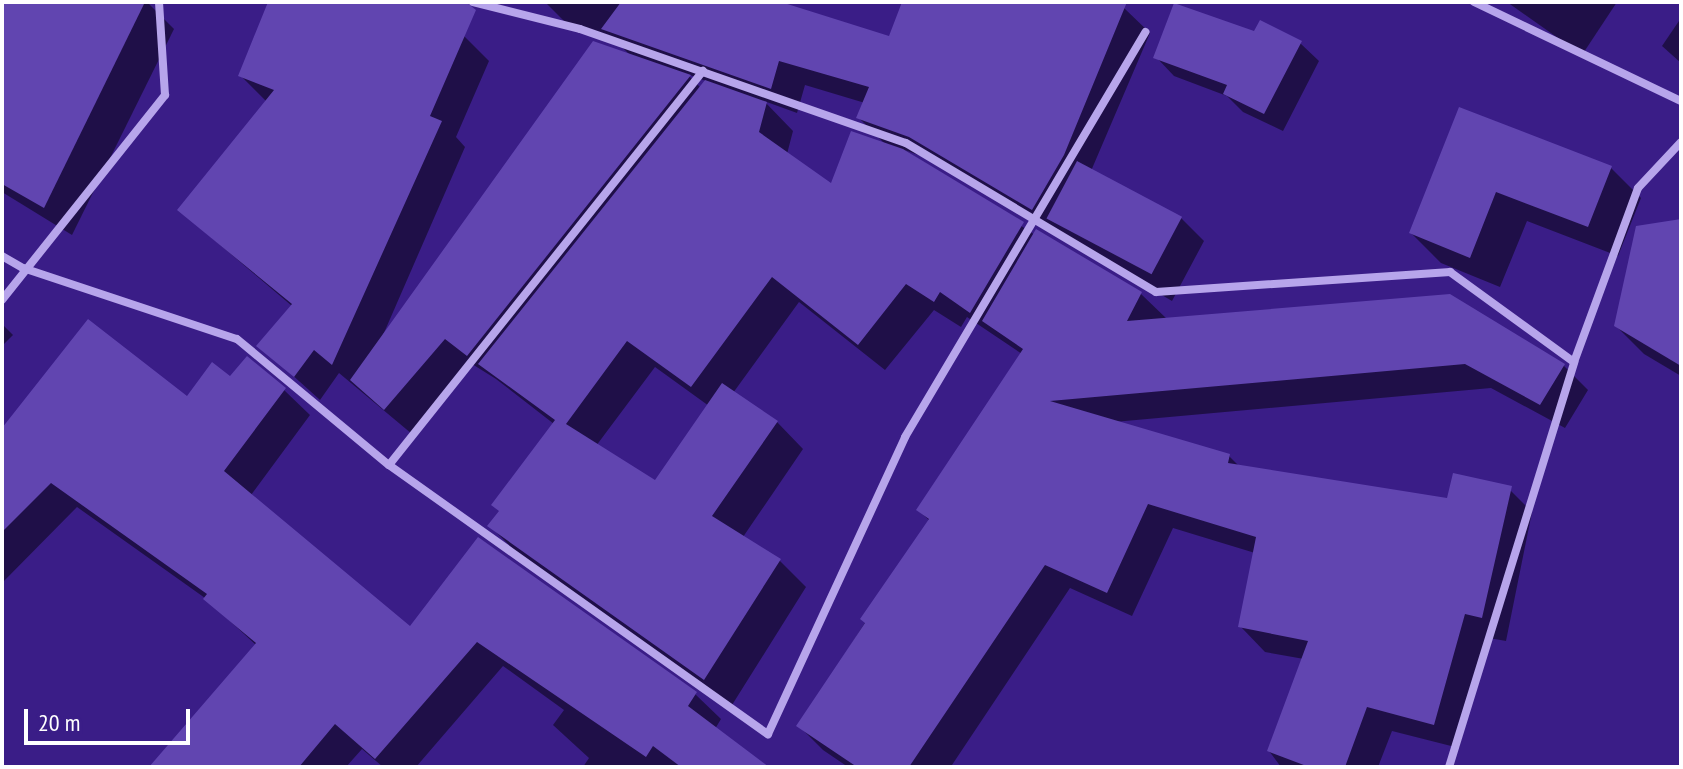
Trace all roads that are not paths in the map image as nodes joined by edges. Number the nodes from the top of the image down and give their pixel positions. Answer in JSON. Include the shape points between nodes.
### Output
{"nodes":[{"id":1,"x":159,"y":2,"type":"edge"},
{"id":2,"x":473,"y":2,"type":"edge"},
{"id":3,"x":506,"y":2,"type":"edge"},
{"id":4,"x":1474,"y":2,"type":"edge"},
{"id":5,"x":502,"y":12,"type":"junction"},
{"id":6,"x":1145,"y":32,"type":"dead end"},
{"id":7,"x":703,"y":71,"type":"junction"},
{"id":8,"x":1681,"y":101,"type":"edge"},
{"id":9,"x":1681,"y":142,"type":"edge"},
{"id":10,"x":1032,"y":220,"type":"junction"},
{"id":11,"x":2,"y":256,"type":"edge"},
{"id":12,"x":23,"y":268,"type":"junction"},
{"id":13,"x":2,"y":300,"type":"edge"},
{"id":14,"x":1574,"y":362,"type":"junction"},
{"id":15,"x":389,"y":465,"type":"junction"},
{"id":16,"x":1449,"y":767,"type":"edge"}],
"edges":[{"from":1,"to":12,"type":"street","via":[[165,95]]},
{"from":2,"to":5,"type":"street"},
{"from":3,"to":5,"type":"street"},
{"from":4,"to":8,"type":"street"},
{"from":5,"to":7,"type":"street","via":[[580,29]]},
{"from":6,"to":10,"type":"street"},
{"from":7,"to":10,"type":"street","via":[[906,143]]},
{"from":7,"to":15,"type":"street"},
{"from":9,"to":14,"type":"street","via":[[1638,188]]},
{"from":10,"to":14,"type":"street","via":[[1156,292],[1450,272]]},
{"from":10,"to":15,"type":"street","via":[[905,437],[768,734]]},
{"from":11,"to":12,"type":"street"},
{"from":12,"to":13,"type":"street"},
{"from":12,"to":15,"type":"street","via":[[237,339]]},
{"from":14,"to":16,"type":"street"}]}
